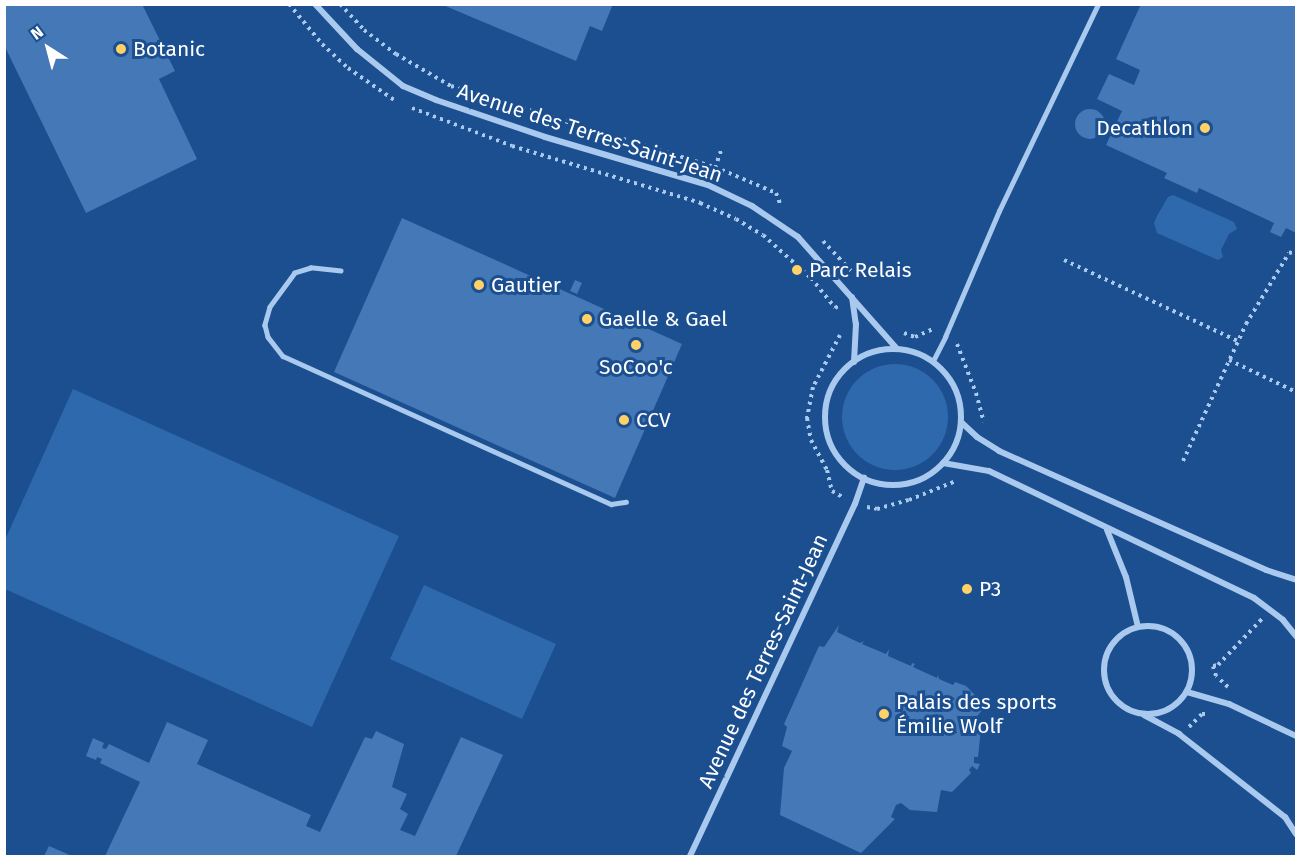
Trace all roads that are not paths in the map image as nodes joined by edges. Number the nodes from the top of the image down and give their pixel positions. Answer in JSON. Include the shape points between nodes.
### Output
{"nodes":[{"id":1,"x":315,"y":4,"type":"edge"},
{"id":2,"x":1098,"y":4,"type":"edge"},
{"id":3,"x":341,"y":272,"type":"dead end"},
{"id":4,"x":852,"y":297,"type":"junction"},
{"id":5,"x":897,"y":349,"type":"junction"},
{"id":6,"x":933,"y":361,"type":"junction"},
{"id":7,"x":854,"y":362,"type":"junction"},
{"id":8,"x":961,"y":422,"type":"junction"},
{"id":9,"x":943,"y":463,"type":"junction"},
{"id":10,"x":864,"y":478,"type":"junction"},
{"id":11,"x":626,"y":502,"type":"dead end"},
{"id":12,"x":1107,"y":529,"type":"junction"},
{"id":13,"x":1296,"y":580,"type":"edge"},
{"id":14,"x":1138,"y":627,"type":"junction"},
{"id":15,"x":1296,"y":636,"type":"edge"},
{"id":16,"x":1187,"y":692,"type":"junction"},
{"id":17,"x":1144,"y":715,"type":"junction"},
{"id":18,"x":1296,"y":736,"type":"edge"},
{"id":19,"x":1296,"y":834,"type":"edge"},
{"id":20,"x":690,"y":856,"type":"edge"}],
"edges":[{"from":1,"to":4,"type":"street","name":"Avenue des Terres-Saint-Jean","via":[[357,49],[403,86],[544,137],[708,185],[752,206],[798,237]]},
{"from":2,"to":6,"type":"lane","via":[[999,211]]},
{"from":3,"to":11,"type":"lane","via":[[311,268],[295,273],[270,307],[268,337],[283,356],[610,504]]},
{"from":4,"to":5,"type":"street","name":"Avenue des Terres-Saint-Jean"},
{"from":4,"to":7,"type":"street","via":[[856,324]]},
{"from":5,"to":6,"type":"street","via":[[916,352]]},
{"from":5,"to":7,"type":"street","via":[[874,352]]},
{"from":6,"to":8,"type":"street","via":[[949,378],[959,399]]},
{"from":7,"to":10,"type":"street","via":[[829,394],[827,433],[835,452]]},
{"from":8,"to":9,"type":"street","via":[[956,444]]},
{"from":8,"to":13,"type":"street","via":[[999,451]]},
{"from":9,"to":10,"type":"street","via":[[926,477],[906,483],[885,484]]},
{"from":9,"to":12,"type":"street","via":[[989,471]]},
{"from":10,"to":20,"type":"street","name":"Avenue des Terres-Saint-Jean"},
{"from":12,"to":14,"type":"street","via":[[1126,577]]},
{"from":12,"to":15,"type":"street","via":[[1254,598],[1283,620]]},
{"from":14,"to":16,"type":"street","via":[[1167,630],[1179,638],[1192,664]]},
{"from":14,"to":17,"type":"street","via":[[1115,641],[1104,666],[1110,693],[1119,704]]},
{"from":16,"to":17,"type":"street","via":[[1168,710]]},
{"from":16,"to":18,"type":"street","via":[[1229,704]]},
{"from":17,"to":19,"type":"street","via":[[1179,734],[1285,817]]}]}
